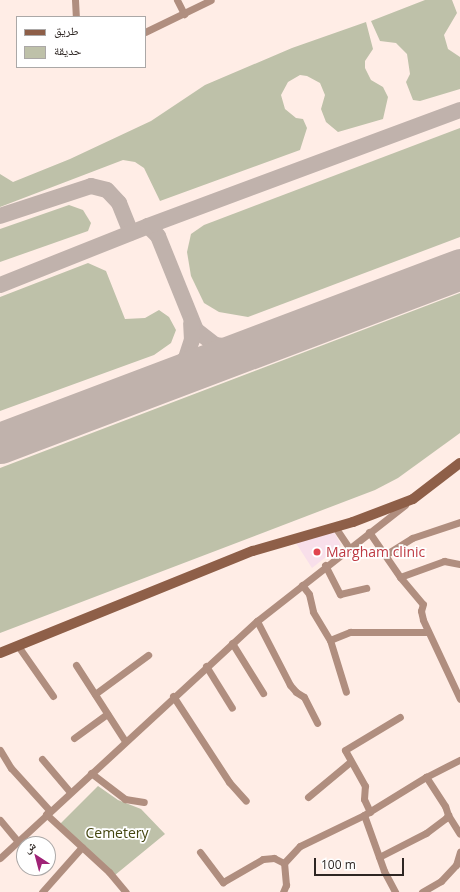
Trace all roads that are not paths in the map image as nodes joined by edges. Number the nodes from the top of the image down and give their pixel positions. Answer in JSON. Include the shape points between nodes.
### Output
{"nodes":[{"id":1,"x":75,"y":0,"type":"edge"},
{"id":2,"x":177,"y":0,"type":"edge"},
{"id":3,"x":211,"y":0,"type":"edge"},
{"id":4,"x":184,"y":14,"type":"junction"},
{"id":5,"x":76,"y":16,"type":"edge"},
{"id":6,"x":146,"y":32,"type":"edge"},
{"id":7,"x":460,"y":463,"type":"edge"},
{"id":8,"x":413,"y":499,"type":"junction"},
{"id":9,"x":460,"y":522,"type":"edge"},
{"id":10,"x":335,"y":527,"type":"junction"},
{"id":11,"x":369,"y":532,"type":"junction"},
{"id":12,"x":349,"y":548,"type":"junction"},
{"id":13,"x":385,"y":554,"type":"junction"},
{"id":14,"x":460,"y":564,"type":"edge"},
{"id":15,"x":326,"y":565,"type":"junction"},
{"id":16,"x":400,"y":577,"type":"junction"},
{"id":17,"x":302,"y":585,"type":"junction"},
{"id":18,"x":366,"y":588,"type":"dead end"},
{"id":19,"x":257,"y":621,"type":"junction"},
{"id":20,"x":428,"y":632,"type":"junction"},
{"id":21,"x":330,"y":640,"type":"junction"},
{"id":22,"x":232,"y":643,"type":"junction"},
{"id":23,"x":18,"y":646,"type":"junction"},
{"id":24,"x":0,"y":653,"type":"edge"},
{"id":25,"x":148,"y":654,"type":"dead end"},
{"id":26,"x":76,"y":665,"type":"dead end"},
{"id":27,"x":206,"y":666,"type":"junction"},
{"id":28,"x":346,"y":692,"type":"dead end"},
{"id":29,"x":263,"y":693,"type":"dead end"},
{"id":30,"x":95,"y":694,"type":"junction"},
{"id":31,"x":53,"y":696,"type":"dead end"},
{"id":32,"x":173,"y":696,"type":"junction"},
{"id":33,"x":460,"y":699,"type":"edge"},
{"id":34,"x":232,"y":708,"type":"dead end"},
{"id":35,"x":107,"y":714,"type":"junction"},
{"id":36,"x":400,"y":717,"type":"dead end"},
{"id":37,"x":316,"y":723,"type":"dead end"},
{"id":38,"x":74,"y":738,"type":"dead end"},
{"id":39,"x":126,"y":741,"type":"junction"},
{"id":40,"x":0,"y":750,"type":"edge"},
{"id":41,"x":42,"y":759,"type":"dead end"},
{"id":42,"x":460,"y":760,"type":"edge"},
{"id":43,"x":350,"y":762,"type":"junction"},
{"id":44,"x":91,"y":773,"type":"junction"},
{"id":45,"x":426,"y":777,"type":"junction"},
{"id":46,"x":70,"y":792,"type":"junction"},
{"id":47,"x":308,"y":797,"type":"dead end"},
{"id":48,"x":246,"y":800,"type":"dead end"},
{"id":49,"x":144,"y":802,"type":"dead end"},
{"id":50,"x":48,"y":812,"type":"junction"},
{"id":51,"x":367,"y":813,"type":"junction"},
{"id":52,"x":448,"y":815,"type":"junction"},
{"id":53,"x":0,"y":820,"type":"edge"},
{"id":54,"x":460,"y":834,"type":"edge"},
{"id":55,"x":21,"y":836,"type":"edge"},
{"id":56,"x":16,"y":839,"type":"edge"},
{"id":57,"x":16,"y":841,"type":"edge"},
{"id":58,"x":82,"y":848,"type":"junction"},
{"id":59,"x":200,"y":852,"type":"dead end"},
{"id":60,"x":460,"y":852,"type":"edge"},
{"id":61,"x":379,"y":857,"type":"junction"},
{"id":62,"x":0,"y":858,"type":"edge"},
{"id":63,"x":284,"y":863,"type":"junction"},
{"id":64,"x":42,"y":892,"type":"edge"},
{"id":65,"x":126,"y":892,"type":"edge"},
{"id":66,"x":283,"y":892,"type":"edge"},
{"id":67,"x":395,"y":892,"type":"edge"},
{"id":68,"x":422,"y":892,"type":"edge"}],
"edges":[{"from":1,"to":5,"type":"street"},
{"from":2,"to":4,"type":"street"},
{"from":3,"to":4,"type":"street"},
{"from":4,"to":6,"type":"street"},
{"from":7,"to":8,"type":"main road"},
{"from":8,"to":10,"type":"main road"},
{"from":8,"to":11,"type":"street"},
{"from":9,"to":13,"type":"street","via":[[412,538]]},
{"from":10,"to":12,"type":"street"},
{"from":10,"to":23,"type":"main road","via":[[254,551]]},
{"from":11,"to":12,"type":"street"},
{"from":11,"to":13,"type":"street"},
{"from":12,"to":15,"type":"street"},
{"from":13,"to":16,"type":"street"},
{"from":14,"to":16,"type":"street","via":[[444,561]]},
{"from":15,"to":17,"type":"street"},
{"from":15,"to":18,"type":"street","via":[[340,594]]},
{"from":16,"to":20,"type":"street","via":[[423,604],[421,614]]},
{"from":17,"to":19,"type":"street"},
{"from":17,"to":21,"type":"street","via":[[310,594],[313,612]]},
{"from":19,"to":22,"type":"street"},
{"from":19,"to":37,"type":"street","via":[[290,685],[304,697]]},
{"from":20,"to":21,"type":"street","via":[[350,632]]},
{"from":20,"to":33,"type":"street"},
{"from":21,"to":28,"type":"street"},
{"from":22,"to":27,"type":"street"},
{"from":22,"to":29,"type":"street"},
{"from":23,"to":24,"type":"main road"},
{"from":23,"to":31,"type":"street"},
{"from":25,"to":30,"type":"street"},
{"from":26,"to":30,"type":"street"},
{"from":27,"to":32,"type":"street"},
{"from":27,"to":34,"type":"street"},
{"from":30,"to":35,"type":"street"},
{"from":32,"to":39,"type":"street"},
{"from":32,"to":48,"type":"street","via":[[229,782]]},
{"from":35,"to":38,"type":"street"},
{"from":35,"to":39,"type":"street"},
{"from":36,"to":43,"type":"street","via":[[346,748],[344,753]]},
{"from":39,"to":44,"type":"street"},
{"from":40,"to":50,"type":"street","via":[[11,768]]},
{"from":41,"to":46,"type":"street"},
{"from":42,"to":45,"type":"street"},
{"from":43,"to":47,"type":"street"},
{"from":43,"to":51,"type":"street","via":[[365,786]]},
{"from":44,"to":46,"type":"street"},
{"from":44,"to":49,"type":"street","via":[[122,797]]},
{"from":45,"to":51,"type":"street"},
{"from":45,"to":52,"type":"street"},
{"from":46,"to":50,"type":"street"},
{"from":50,"to":55,"type":"street"},
{"from":50,"to":58,"type":"street"},
{"from":51,"to":61,"type":"street"},
{"from":51,"to":63,"type":"street","via":[[300,846]]},
{"from":52,"to":54,"type":"street"},
{"from":52,"to":61,"type":"street","via":[[426,833]]},
{"from":53,"to":56,"type":"street"},
{"from":57,"to":62,"type":"street"},
{"from":58,"to":64,"type":"street"},
{"from":58,"to":65,"type":"street"},
{"from":59,"to":63,"type":"street","via":[[223,882],[264,859],[274,858]]},
{"from":60,"to":68,"type":"street","via":[[456,865],[440,881]]},
{"from":61,"to":67,"type":"street"},
{"from":63,"to":66,"type":"street","via":[[286,885]]}]}
